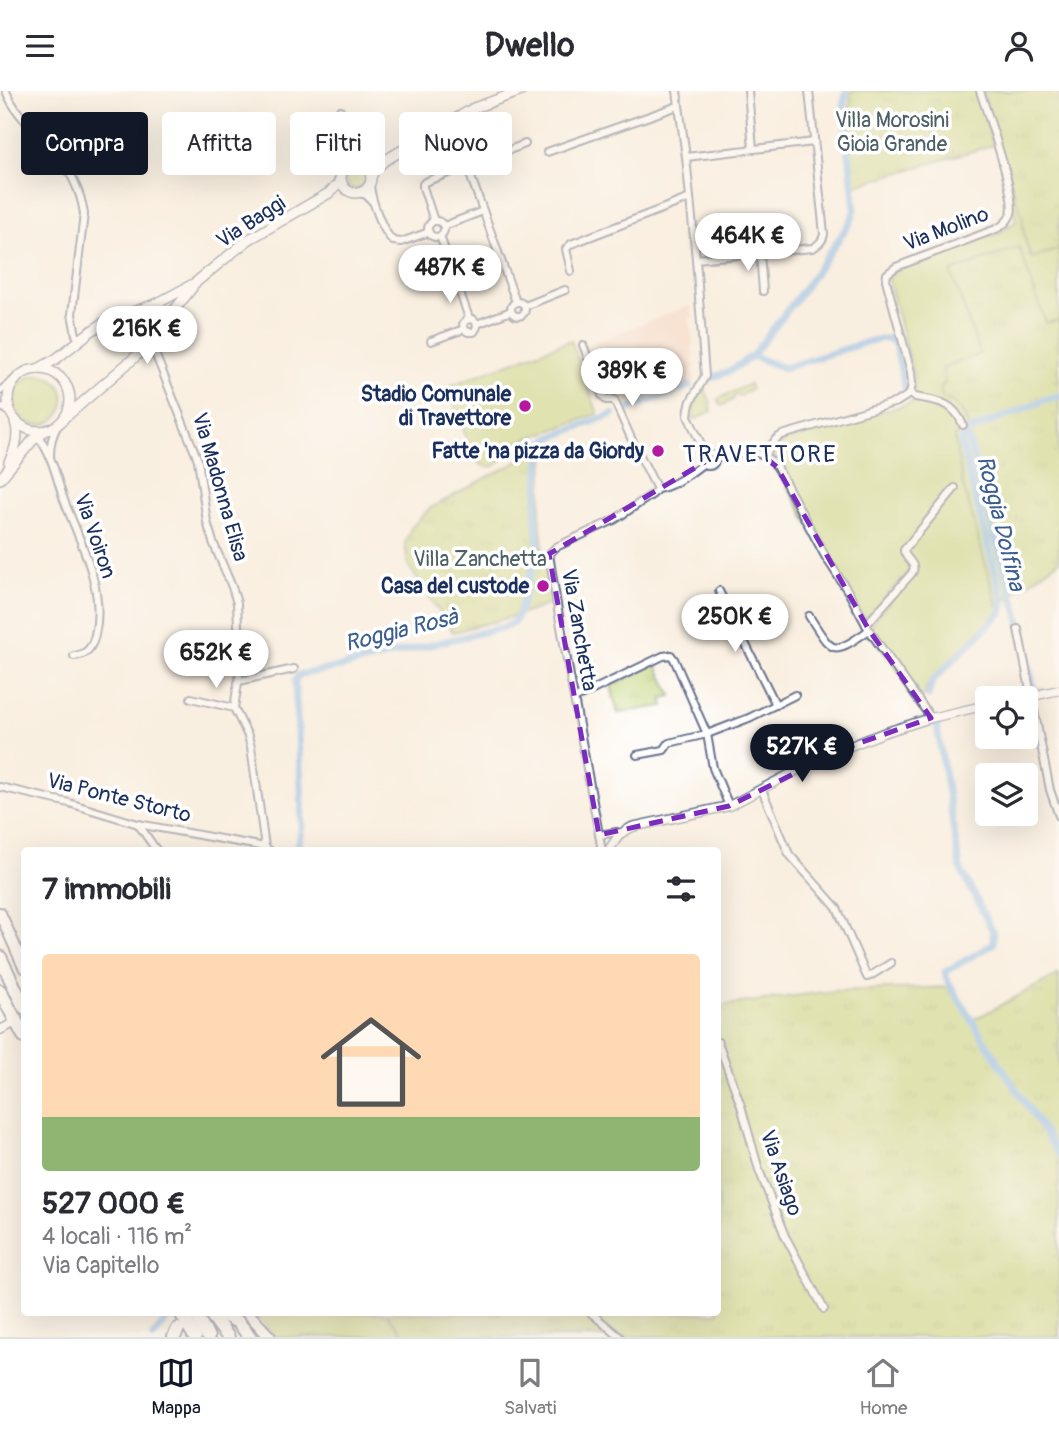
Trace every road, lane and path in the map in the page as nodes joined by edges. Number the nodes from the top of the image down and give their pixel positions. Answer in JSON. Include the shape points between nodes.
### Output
{"nodes":[{"id":1,"x":6,"y":91,"type":"edge"},
{"id":2,"x":521,"y":91,"type":"edge"},
{"id":3,"x":677,"y":91,"type":"edge"},
{"id":4,"x":748,"y":91,"type":"edge"},
{"id":5,"x":809,"y":91,"type":"edge"},
{"id":6,"x":980,"y":91,"type":"edge"},
{"id":7,"x":678,"y":106,"type":"junction"},
{"id":8,"x":814,"y":142,"type":"junction"},
{"id":9,"x":525,"y":144,"type":"dead end"},
{"id":10,"x":512,"y":149,"type":"edge"},
{"id":11,"x":753,"y":149,"type":"junction"},
{"id":12,"x":547,"y":152,"type":"dead end"},
{"id":13,"x":686,"y":157,"type":"junction"},
{"id":14,"x":385,"y":160,"type":"edge"},
{"id":15,"x":341,"y":175,"type":"edge"},
{"id":16,"x":369,"y":175,"type":"edge"},
{"id":17,"x":373,"y":175,"type":"edge"},
{"id":18,"x":445,"y":175,"type":"edge"},
{"id":19,"x":470,"y":175,"type":"edge"},
{"id":20,"x":340,"y":179,"type":"junction"},
{"id":21,"x":370,"y":181,"type":"junction"},
{"id":22,"x":346,"y":190,"type":"junction"},
{"id":23,"x":329,"y":193,"type":"junction"},
{"id":24,"x":360,"y":193,"type":"junction"},
{"id":25,"x":690,"y":198,"type":"junction"},
{"id":26,"x":374,"y":203,"type":"junction"},
{"id":27,"x":483,"y":211,"type":"junction"},
{"id":28,"x":435,"y":221,"type":"junction"},
{"id":29,"x":444,"y":226,"type":"junction"},
{"id":30,"x":429,"y":232,"type":"junction"},
{"id":31,"x":440,"y":236,"type":"junction"},
{"id":32,"x":760,"y":253,"type":"junction"},
{"id":33,"x":696,"y":259,"type":"junction"},
{"id":34,"x":571,"y":271,"type":"dead end"},
{"id":35,"x":195,"y":283,"type":"junction"},
{"id":36,"x":565,"y":290,"type":"dead end"},
{"id":37,"x":763,"y":291,"type":"dead end"},
{"id":38,"x":516,"y":302,"type":"junction"},
{"id":39,"x":525,"y":306,"type":"junction"},
{"id":40,"x":144,"y":308,"type":"junction"},
{"id":41,"x":511,"y":311,"type":"junction"},
{"id":42,"x":469,"y":318,"type":"junction"},
{"id":43,"x":477,"y":324,"type":"junction"},
{"id":44,"x":161,"y":328,"type":"junction"},
{"id":45,"x":464,"y":329,"type":"junction"},
{"id":46,"x":80,"y":340,"type":"junction"},
{"id":47,"x":150,"y":341,"type":"junction"},
{"id":48,"x":431,"y":341,"type":"dead end"},
{"id":49,"x":583,"y":345,"type":"dead end"},
{"id":50,"x":38,"y":369,"type":"junction"},
{"id":51,"x":17,"y":378,"type":"junction"},
{"id":52,"x":0,"y":391,"type":"edge"},
{"id":53,"x":910,"y":394,"type":"junction"},
{"id":54,"x":0,"y":406,"type":"edge"},
{"id":55,"x":12,"y":416,"type":"junction"},
{"id":56,"x":62,"y":420,"type":"junction"},
{"id":57,"x":962,"y":425,"type":"dead end"},
{"id":58,"x":38,"y":432,"type":"junction"},
{"id":59,"x":27,"y":447,"type":"junction"},
{"id":60,"x":45,"y":448,"type":"junction"},
{"id":61,"x":706,"y":455,"type":"junction"},
{"id":62,"x":764,"y":456,"type":"junction"},
{"id":63,"x":715,"y":458,"type":"junction"},
{"id":64,"x":50,"y":459,"type":"junction"},
{"id":65,"x":704,"y":464,"type":"junction"},
{"id":66,"x":1,"y":478,"type":"edge"},
{"id":67,"x":955,"y":488,"type":"dead end"},
{"id":68,"x":657,"y":489,"type":"junction"},
{"id":69,"x":719,"y":591,"type":"dead end"},
{"id":70,"x":809,"y":616,"type":"dead end"},
{"id":71,"x":868,"y":627,"type":"junction"},
{"id":72,"x":1018,"y":629,"type":"dead end"},
{"id":73,"x":74,"y":656,"type":"dead end"},
{"id":74,"x":294,"y":669,"type":"dead end"},
{"id":75,"x":239,"y":681,"type":"junction"},
{"id":76,"x":1026,"y":686,"type":"edge"},
{"id":77,"x":1059,"y":690,"type":"edge"},
{"id":78,"x":796,"y":695,"type":"dead end"},
{"id":79,"x":1038,"y":695,"type":"edge"},
{"id":80,"x":191,"y":698,"type":"dead end"},
{"id":81,"x":574,"y":699,"type":"junction"},
{"id":82,"x":776,"y":705,"type":"junction"},
{"id":83,"x":234,"y":708,"type":"junction"},
{"id":84,"x":975,"y":708,"type":"edge"},
{"id":85,"x":931,"y":718,"type":"junction"},
{"id":86,"x":707,"y":734,"type":"junction"},
{"id":87,"x":1038,"y":739,"type":"edge"},
{"id":88,"x":637,"y":755,"type":"dead end"},
{"id":89,"x":0,"y":787,"type":"edge"},
{"id":90,"x":762,"y":790,"type":"junction"},
{"id":91,"x":729,"y":806,"type":"junction"},
{"id":92,"x":1059,"y":816,"type":"edge"},
{"id":93,"x":138,"y":824,"type":"junction"},
{"id":94,"x":620,"y":834,"type":"junction"},
{"id":95,"x":598,"y":835,"type":"junction"},
{"id":96,"x":154,"y":847,"type":"edge"},
{"id":97,"x":262,"y":847,"type":"edge"},
{"id":98,"x":267,"y":847,"type":"edge"},
{"id":99,"x":601,"y":847,"type":"edge"},
{"id":100,"x":611,"y":847,"type":"edge"},
{"id":101,"x":0,"y":913,"type":"edge"},
{"id":102,"x":0,"y":957,"type":"edge"},
{"id":103,"x":21,"y":960,"type":"edge"},
{"id":104,"x":891,"y":963,"type":"dead end"},
{"id":105,"x":9,"y":977,"type":"junction"},
{"id":106,"x":0,"y":991,"type":"edge"},
{"id":107,"x":21,"y":995,"type":"edge"},
{"id":108,"x":21,"y":1001,"type":"edge"},
{"id":109,"x":10,"y":1025,"type":"dead end"},
{"id":110,"x":0,"y":1030,"type":"edge"},
{"id":111,"x":21,"y":1030,"type":"edge"},
{"id":112,"x":721,"y":1050,"type":"edge"},
{"id":113,"x":824,"y":1309,"type":"dead end"},
{"id":114,"x":183,"y":1316,"type":"edge"},
{"id":115,"x":197,"y":1316,"type":"edge"},
{"id":116,"x":212,"y":1316,"type":"edge"},
{"id":117,"x":226,"y":1316,"type":"edge"},
{"id":118,"x":251,"y":1316,"type":"edge"},
{"id":119,"x":595,"y":1316,"type":"edge"},
{"id":120,"x":195,"y":1337,"type":"edge"},
{"id":121,"x":208,"y":1337,"type":"edge"},
{"id":122,"x":228,"y":1337,"type":"edge"},
{"id":123,"x":250,"y":1337,"type":"edge"},
{"id":124,"x":270,"y":1337,"type":"edge"},
{"id":125,"x":620,"y":1337,"type":"edge"}],
"edges":[{"from":1,"to":46,"type":"street","via":[[16,112],[56,154],[82,201],[85,213],[72,314]]},
{"from":2,"to":14,"type":"main road","via":[[474,108]]},
{"from":3,"to":7,"type":"street"},
{"from":4,"to":11,"type":"street"},
{"from":5,"to":8,"type":"street"},
{"from":6,"to":53,"type":"street","name":"Via Molino","via":[[1009,189],[1010,216],[996,229],[887,274],[911,372]]},
{"from":7,"to":12,"type":"street"},
{"from":7,"to":13,"type":"street"},
{"from":8,"to":11,"type":"street"},
{"from":8,"to":32,"type":"street","via":[[823,238],[813,248]]},
{"from":9,"to":10,"type":"street"},
{"from":11,"to":13,"type":"street"},
{"from":13,"to":25,"type":"street"},
{"from":15,"to":20,"type":"main road","name":"Via Baggi"},
{"from":16,"to":21,"type":"main road"},
{"from":17,"to":21,"type":"main road"},
{"from":18,"to":28,"type":"street","via":[[423,184]]},
{"from":19,"to":27,"type":"street"},
{"from":20,"to":22,"type":"main road"},
{"from":20,"to":23,"type":"main road","name":"Via Baggi"},
{"from":21,"to":24,"type":"main road"},
{"from":21,"to":26,"type":"street"},
{"from":22,"to":23,"type":"main road","name":"Via Baggi"},
{"from":22,"to":24,"type":"main road","name":"Via Baggi"},
{"from":23,"to":35,"type":"main road","name":"Via Baggi","via":[[248,240]]},
{"from":24,"to":26,"type":"street"},
{"from":25,"to":33,"type":"street"},
{"from":25,"to":34,"type":"street","via":[[571,244],[566,249]]},
{"from":26,"to":30,"type":"street","via":[[393,241]]},
{"from":27,"to":29,"type":"street"},
{"from":27,"to":38,"type":"street"},
{"from":28,"to":29,"type":"street"},
{"from":28,"to":30,"type":"street"},
{"from":29,"to":31,"type":"street"},
{"from":30,"to":31,"type":"street"},
{"from":31,"to":42,"type":"street"},
{"from":32,"to":33,"type":"street"},
{"from":32,"to":37,"type":"street"},
{"from":33,"to":61,"type":"street","via":[[705,376],[688,416]]},
{"from":35,"to":40,"type":"main road","name":"Via Baggi"},
{"from":35,"to":44,"type":"main road","name":"Via Baggi"},
{"from":36,"to":39,"type":"street"},
{"from":38,"to":39,"type":"street"},
{"from":38,"to":41,"type":"street"},
{"from":39,"to":41,"type":"street","via":[[521,316]]},
{"from":40,"to":44,"type":"street"},
{"from":40,"to":46,"type":"main road","name":"Via Baggi","via":[[106,322]]},
{"from":40,"to":47,"type":"street","name":"Via Madonna Elisa"},
{"from":41,"to":43,"type":"street"},
{"from":42,"to":43,"type":"street"},
{"from":42,"to":45,"type":"street"},
{"from":43,"to":45,"type":"street","via":[[474,332]]},
{"from":44,"to":47,"type":"main road","name":"Via Baggi"},
{"from":45,"to":48,"type":"street"},
{"from":46,"to":50,"type":"main road","name":"Via Baggi"},
{"from":47,"to":56,"type":"main road","name":"Via Baggi"},
{"from":47,"to":75,"type":"street","name":"Via Madonna Elisa","via":[[198,460],[207,522],[237,603]]},
{"from":49,"to":68,"type":"street","via":[[602,395],[614,400]]},
{"from":50,"to":51,"type":"main road","name":"Via Baggi"},
{"from":50,"to":56,"type":"main road","via":[[54,374],[66,385],[69,401]]},
{"from":51,"to":52,"type":"street","name":"Via Baggi"},
{"from":51,"to":55,"type":"main road","name":"Via Baggi","via":[[9,394]]},
{"from":53,"to":57,"type":"street","via":[[951,406]]},
{"from":53,"to":62,"type":"street","via":[[897,402],[782,436]]},
{"from":54,"to":55,"type":"street"},
{"from":55,"to":58,"type":"main road"},
{"from":55,"to":66,"type":"main road","name":"Via Baggi","via":[[18,430],[16,442]]},
{"from":56,"to":58,"type":"main road","name":"Via Baggi"},
{"from":56,"to":64,"type":"street","via":[[53,433]]},
{"from":58,"to":59,"type":"main road","name":"Via Baggi"},
{"from":58,"to":60,"type":"street","name":"Via Voiron"},
{"from":59,"to":60,"type":"street"},
{"from":59,"to":66,"type":"main road","name":"Via Baggi"},
{"from":60,"to":64,"type":"street","name":"Via Voiron"},
{"from":61,"to":63,"type":"street"},
{"from":61,"to":65,"type":"street"},
{"from":62,"to":63,"type":"street","via":[[744,451]]},
{"from":62,"to":71,"type":"street","via":[[777,467]]},
{"from":63,"to":65,"type":"street","via":[[713,465]]},
{"from":64,"to":73,"type":"street","name":"Via Voiron","via":[[85,551],[97,599],[92,647]]},
{"from":65,"to":68,"type":"street","name":"Via Zanchetta"},
{"from":67,"to":71,"type":"street","via":[[904,550],[914,569]]},
{"from":68,"to":81,"type":"street","name":"Via Zanchetta","via":[[614,520],[549,554]]},
{"from":69,"to":82,"type":"street"},
{"from":70,"to":71,"type":"street","via":[[830,646],[839,648]]},
{"from":71,"to":85,"type":"street"},
{"from":72,"to":76,"type":"street"},
{"from":74,"to":75,"type":"street"},
{"from":75,"to":83,"type":"street","name":"Via Madonna Elisa"},
{"from":77,"to":79,"type":"street"},
{"from":78,"to":82,"type":"street"},
{"from":80,"to":83,"type":"street"},
{"from":81,"to":86,"type":"street","via":[[671,655]]},
{"from":81,"to":95,"type":"street","name":"Via Zanchetta"},
{"from":82,"to":86,"type":"street"},
{"from":83,"to":98,"type":"street","via":[[251,747]]},
{"from":84,"to":85,"type":"street"},
{"from":85,"to":90,"type":"street","via":[[848,747]]},
{"from":86,"to":88,"type":"street"},
{"from":86,"to":91,"type":"street","via":[[713,768]]},
{"from":87,"to":92,"type":"street"},
{"from":89,"to":93,"type":"street","name":"Via Ponte Storto"},
{"from":90,"to":91,"type":"street"},
{"from":90,"to":104,"type":"street","via":[[789,854],[837,908],[867,977]]},
{"from":91,"to":94,"type":"street","via":[[632,827]]},
{"from":93,"to":96,"type":"street"},
{"from":93,"to":97,"type":"street","name":"Via Ponte Storto"},
{"from":94,"to":95,"type":"street"},
{"from":94,"to":100,"type":"street"},
{"from":95,"to":99,"type":"street","name":"Via Zanchetta"},
{"from":101,"to":103,"type":"main road"},
{"from":102,"to":105,"type":"highway"},
{"from":105,"to":107,"type":"highway"},
{"from":105,"to":108,"type":"highway"},
{"from":106,"to":111,"type":"highway"},
{"from":109,"to":110,"type":"street"},
{"from":112,"to":113,"type":"street","name":"Via Asiago","via":[[785,1236]]},
{"from":114,"to":120,"type":"highway"},
{"from":115,"to":121,"type":"highway"},
{"from":116,"to":122,"type":"highway"},
{"from":117,"to":123,"type":"highway"},
{"from":118,"to":124,"type":"main road"},
{"from":119,"to":125,"type":"street"}]}
